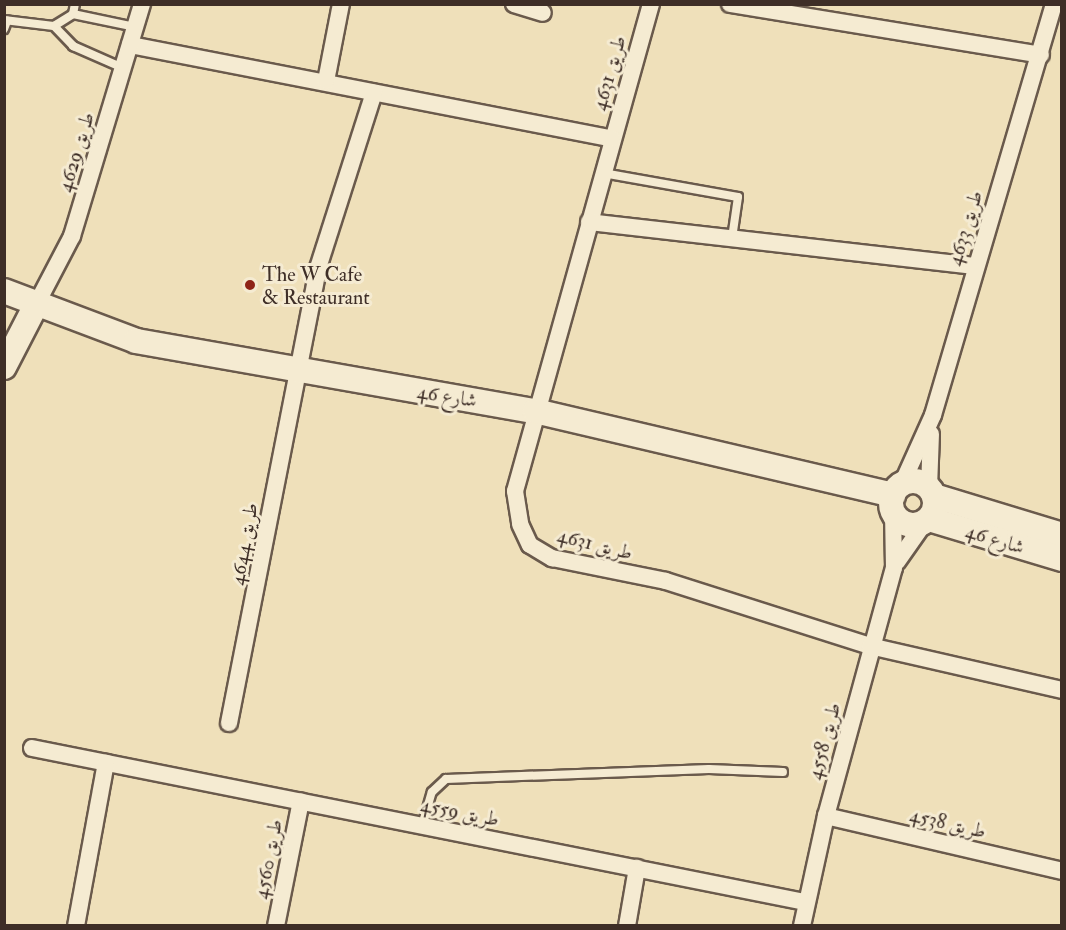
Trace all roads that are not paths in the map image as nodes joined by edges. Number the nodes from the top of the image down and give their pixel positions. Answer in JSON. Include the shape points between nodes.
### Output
{"nodes":[{"id":1,"x":75,"y":4,"type":"edge"},
{"id":2,"x":142,"y":4,"type":"edge"},
{"id":3,"x":342,"y":4,"type":"edge"},
{"id":4,"x":514,"y":4,"type":"edge"},
{"id":5,"x":651,"y":4,"type":"edge"},
{"id":6,"x":730,"y":4,"type":"edge"},
{"id":7,"x":1054,"y":4,"type":"edge"},
{"id":8,"x":543,"y":13,"type":"dead end"},
{"id":9,"x":73,"y":14,"type":"junction"},
{"id":10,"x":5,"y":23,"type":"edge"},
{"id":11,"x":54,"y":26,"type":"junction"},
{"id":12,"x":135,"y":27,"type":"junction"},
{"id":13,"x":130,"y":45,"type":"junction"},
{"id":14,"x":1041,"y":55,"type":"junction"},
{"id":15,"x":124,"y":68,"type":"junction"},
{"id":16,"x":326,"y":81,"type":"junction"},
{"id":17,"x":375,"y":93,"type":"junction"},
{"id":18,"x":612,"y":139,"type":"junction"},
{"id":19,"x":603,"y":173,"type":"junction"},
{"id":20,"x":589,"y":222,"type":"junction"},
{"id":21,"x":732,"y":238,"type":"junction"},
{"id":22,"x":976,"y":266,"type":"junction"},
{"id":23,"x":4,"y":291,"type":"edge"},
{"id":24,"x":36,"y":305,"type":"junction"},
{"id":25,"x":4,"y":367,"type":"edge"},
{"id":26,"x":296,"y":372,"type":"junction"},
{"id":27,"x":535,"y":411,"type":"junction"},
{"id":28,"x":933,"y":415,"type":"junction"},
{"id":29,"x":896,"y":497,"type":"junction"},
{"id":30,"x":929,"y":506,"type":"junction"},
{"id":31,"x":1062,"y":535,"type":"edge"},
{"id":32,"x":1062,"y":559,"type":"edge"},
{"id":33,"x":894,"y":568,"type":"junction"},
{"id":34,"x":870,"y":646,"type":"junction"},
{"id":35,"x":1062,"y":690,"type":"edge"},
{"id":36,"x":229,"y":723,"type":"dead end"},
{"id":37,"x":32,"y":748,"type":"dead end"},
{"id":38,"x":106,"y":763,"type":"junction"},
{"id":39,"x":783,"y":772,"type":"dead end"},
{"id":40,"x":301,"y":801,"type":"junction"},
{"id":41,"x":826,"y":816,"type":"junction"},
{"id":42,"x":423,"y":826,"type":"junction"},
{"id":43,"x":637,"y":868,"type":"junction"},
{"id":44,"x":1062,"y":871,"type":"edge"},
{"id":45,"x":806,"y":902,"type":"junction"},
{"id":46,"x":76,"y":926,"type":"edge"},
{"id":47,"x":276,"y":926,"type":"edge"},
{"id":48,"x":627,"y":926,"type":"edge"},
{"id":49,"x":802,"y":926,"type":"edge"}],
"edges":[{"from":1,"to":9,"type":"lane"},
{"from":2,"to":12,"type":"street","name":"طريق 4629"},
{"from":3,"to":16,"type":"street"},
{"from":4,"to":8,"type":"street"},
{"from":5,"to":18,"type":"street","name":"طريق 4631"},
{"from":6,"to":14,"type":"street"},
{"from":7,"to":14,"type":"street","name":"طريق 4633"},
{"from":9,"to":11,"type":"lane"},
{"from":9,"to":12,"type":"lane"},
{"from":10,"to":11,"type":"lane"},
{"from":11,"to":15,"type":"lane","via":[[73,46]]},
{"from":12,"to":13,"type":"street","name":"طريق 4629"},
{"from":13,"to":15,"type":"street","name":"طريق 4629"},
{"from":13,"to":16,"type":"street"},
{"from":14,"to":22,"type":"street","name":"طريق 4633"},
{"from":15,"to":24,"type":"street","name":"طريق 4629","via":[[69,246]]},
{"from":16,"to":17,"type":"street"},
{"from":17,"to":18,"type":"street"},
{"from":17,"to":26,"type":"street","via":[[318,268]]},
{"from":18,"to":19,"type":"street","name":"طريق 4631"},
{"from":19,"to":20,"type":"street","name":"طريق 4631"},
{"from":19,"to":21,"type":"lane","via":[[738,197]]},
{"from":20,"to":21,"type":"street"},
{"from":20,"to":27,"type":"street","name":"طريق 4631"},
{"from":21,"to":22,"type":"street"},
{"from":22,"to":28,"type":"street","name":"طريق 4633"},
{"from":23,"to":24,"type":"street","name":"شارع 46"},
{"from":24,"to":25,"type":"street"},
{"from":24,"to":26,"type":"street","name":"شارع 46","via":[[136,341]]},
{"from":26,"to":27,"type":"street","name":"شارع 46"},
{"from":26,"to":36,"type":"street","name":"طريق 4644","via":[[258,590]]},
{"from":27,"to":29,"type":"street","name":"شارع 46"},
{"from":27,"to":34,"type":"street","name":"طريق 4631","via":[[515,491],[520,524],[530,545],[552,558],[666,581]]},
{"from":28,"to":29,"type":"street","name":"طريق 4633"},
{"from":28,"to":30,"type":"street","name":"طريق 4633"},
{"from":29,"to":30,"type":"street","via":[[914,481]]},
{"from":29,"to":30,"type":"street","via":[[906,525]]},
{"from":29,"to":33,"type":"street","name":"طريق 4558"},
{"from":30,"to":31,"type":"street","name":"شارع 46"},
{"from":30,"to":32,"type":"street","name":"شارع 46"},
{"from":30,"to":33,"type":"street","name":"طريق 4558"},
{"from":33,"to":34,"type":"street","name":"طريق 4558"},
{"from":34,"to":35,"type":"street","name":"طريق 4631"},
{"from":34,"to":41,"type":"street","name":"طريق 4558"},
{"from":37,"to":38,"type":"street","name":"طريق 4559"},
{"from":38,"to":40,"type":"street","name":"طريق 4559"},
{"from":38,"to":46,"type":"street"},
{"from":39,"to":42,"type":"lane","via":[[709,769],[446,778],[432,792]]},
{"from":40,"to":42,"type":"street","name":"طريق 4559"},
{"from":40,"to":47,"type":"street","name":"طريق 4560"},
{"from":41,"to":44,"type":"street","name":"طريق 4538"},
{"from":41,"to":45,"type":"street","name":"طريق 4558"},
{"from":42,"to":43,"type":"street","name":"طريق 4559"},
{"from":43,"to":45,"type":"street","name":"طريق 4559"},
{"from":43,"to":48,"type":"street"},
{"from":45,"to":49,"type":"street","name":"طريق 4558"}]}
